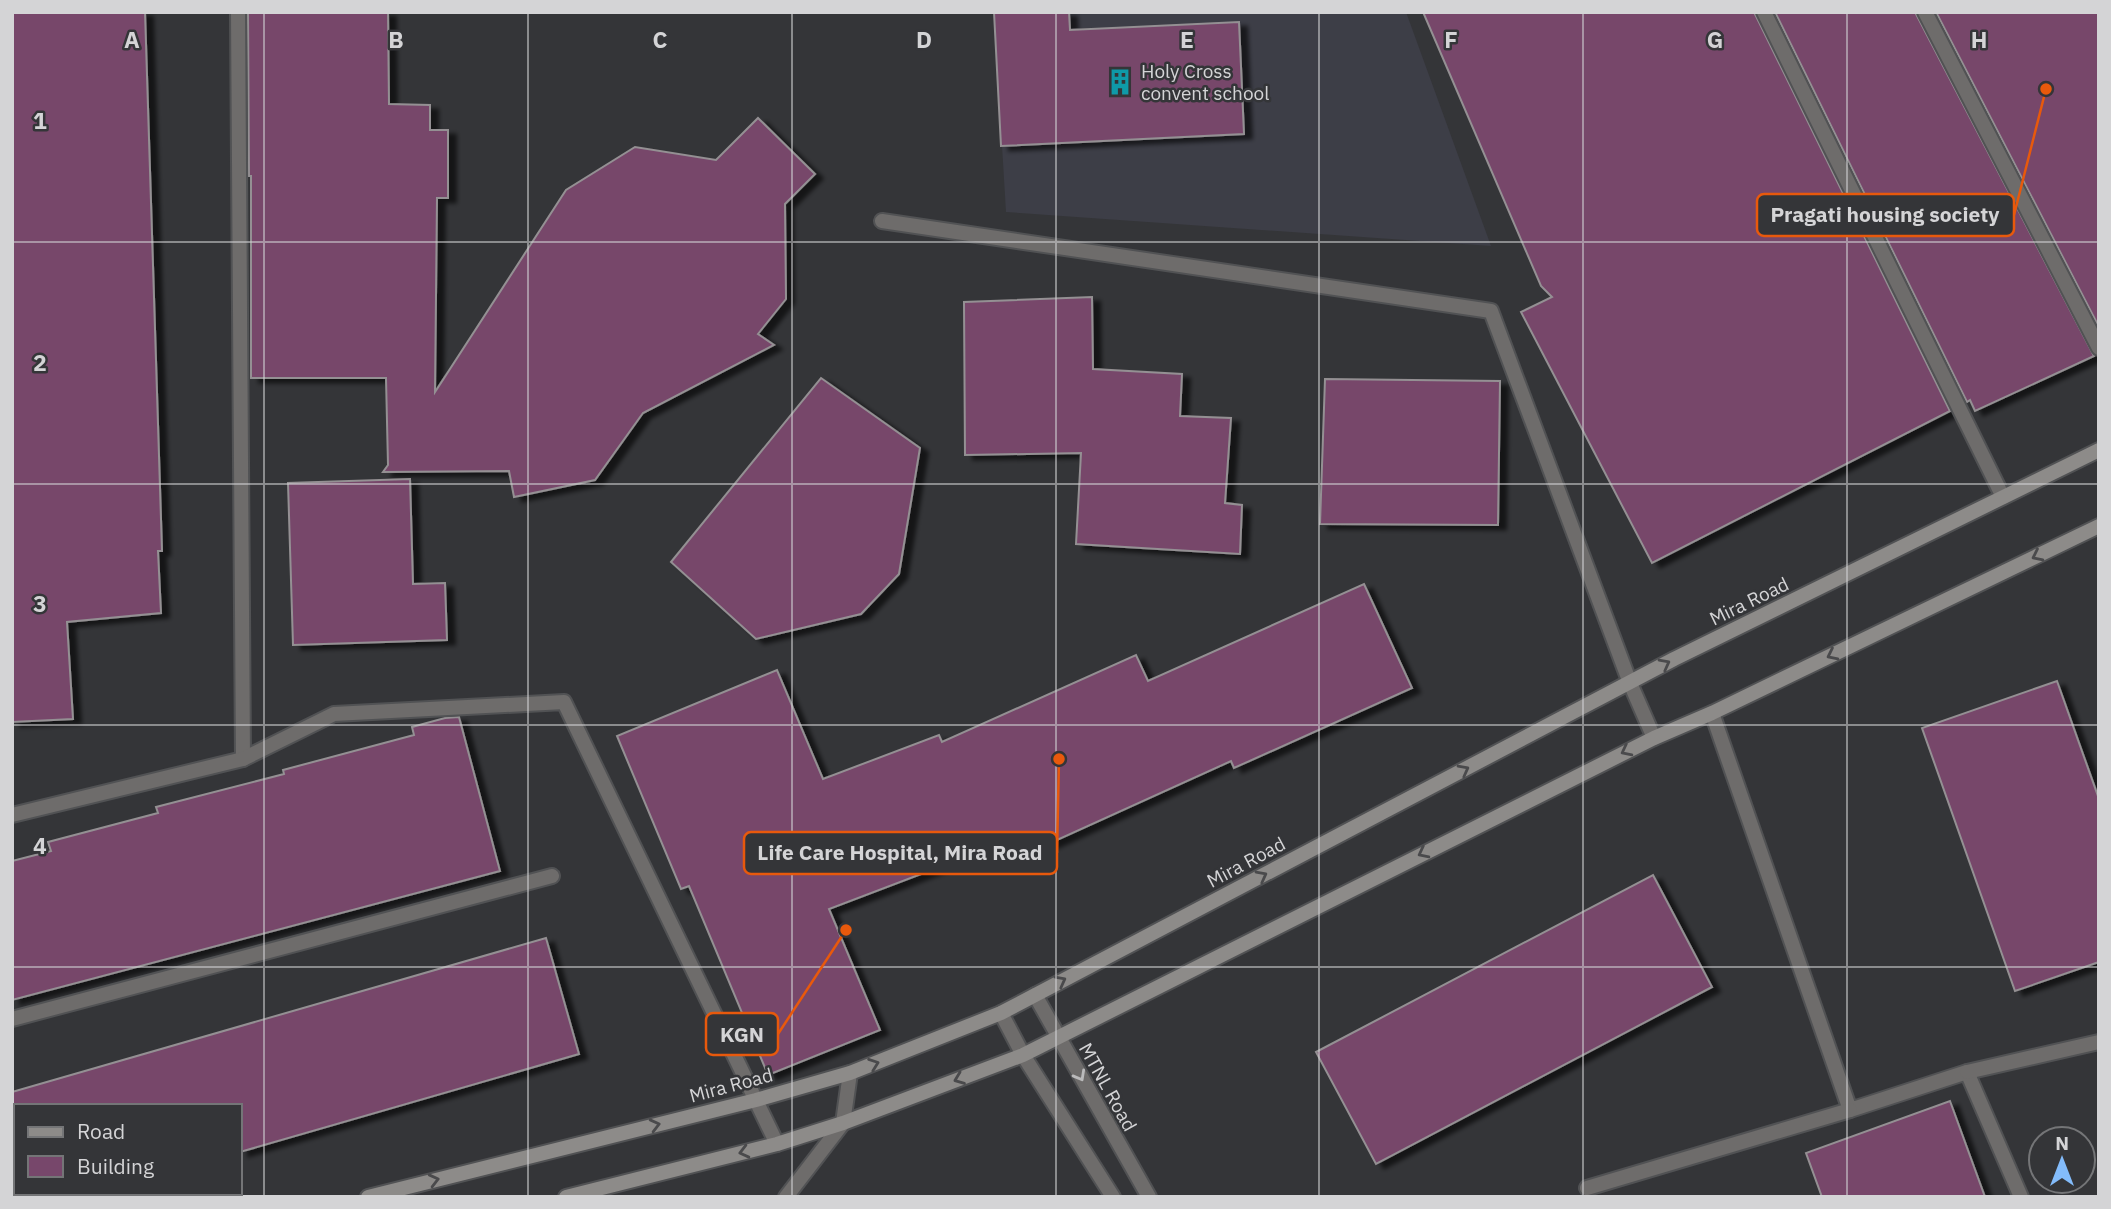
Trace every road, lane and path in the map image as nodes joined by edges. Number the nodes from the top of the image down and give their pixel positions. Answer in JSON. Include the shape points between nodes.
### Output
{"nodes":[{"id":1,"x":238,"y":12,"type":"edge"},
{"id":2,"x":1764,"y":12,"type":"edge"},
{"id":3,"x":1926,"y":12,"type":"edge"},
{"id":4,"x":882,"y":221,"type":"dead end"},
{"id":5,"x":2099,"y":348,"type":"edge"},
{"id":6,"x":2099,"y":450,"type":"edge"},
{"id":7,"x":2004,"y":497,"type":"junction"},
{"id":8,"x":2099,"y":526,"type":"edge"},
{"id":9,"x":1630,"y":683,"type":"junction"},
{"id":10,"x":1712,"y":713,"type":"junction"},
{"id":11,"x":1654,"y":737,"type":"junction"},
{"id":12,"x":243,"y":759,"type":"junction"},
{"id":13,"x":12,"y":815,"type":"edge"},
{"id":14,"x":552,"y":876,"type":"dead end"},
{"id":15,"x":1035,"y":995,"type":"junction"},
{"id":16,"x":1001,"y":1013,"type":"junction"},
{"id":17,"x":12,"y":1018,"type":"edge"},
{"id":18,"x":1058,"y":1037,"type":"junction"},
{"id":19,"x":2099,"y":1042,"type":"edge"},
{"id":20,"x":1023,"y":1055,"type":"junction"},
{"id":21,"x":1967,"y":1072,"type":"junction"},
{"id":22,"x":849,"y":1073,"type":"junction"},
{"id":23,"x":756,"y":1100,"type":"junction"},
{"id":24,"x":1850,"y":1110,"type":"junction"},
{"id":25,"x":843,"y":1123,"type":"junction"},
{"id":26,"x":777,"y":1144,"type":"junction"},
{"id":27,"x":1587,"y":1188,"type":"dead end"},
{"id":28,"x":368,"y":1197,"type":"edge"},
{"id":29,"x":566,"y":1197,"type":"edge"},
{"id":30,"x":786,"y":1197,"type":"edge"},
{"id":31,"x":1113,"y":1197,"type":"edge"},
{"id":32,"x":1149,"y":1197,"type":"edge"},
{"id":33,"x":2021,"y":1197,"type":"edge"}],
"edges":[{"from":1,"to":12,"type":"street"},
{"from":2,"to":7,"type":"street"},
{"from":3,"to":5,"type":"street"},
{"from":4,"to":9,"type":"street","via":[[1491,312]]},
{"from":6,"to":7,"type":"main road","name":"Mira Road"},
{"from":9,"to":7,"type":"main road","name":"Mira Road","one_way":true},
{"from":8,"to":10,"type":"main road","one_way":true},
{"from":9,"to":11,"type":"street"},
{"from":15,"to":9,"type":"main road","name":"Mira Road","one_way":true},
{"from":10,"to":11,"type":"main road"},
{"from":10,"to":24,"type":"street"},
{"from":11,"to":18,"type":"main road","one_way":true},
{"from":12,"to":13,"type":"street"},
{"from":12,"to":23,"type":"street","via":[[334,714],[564,702]]},
{"from":14,"to":17,"type":"street"},
{"from":15,"to":16,"type":"main road","name":"Mira Road"},
{"from":15,"to":18,"type":"street","name":"MTNL Road"},
{"from":16,"to":20,"type":"street"},
{"from":22,"to":16,"type":"main road","name":"Mira Road","one_way":true},
{"from":18,"to":20,"type":"main road"},
{"from":18,"to":32,"type":"street","name":"MTNL Road","one_way":true},
{"from":19,"to":21,"type":"street"},
{"from":20,"to":25,"type":"main road","one_way":true},
{"from":20,"to":31,"type":"street"},
{"from":21,"to":24,"type":"street"},
{"from":21,"to":33,"type":"street"},
{"from":22,"to":23,"type":"main road","name":"Mira Road"},
{"from":22,"to":25,"type":"street"},
{"from":23,"to":26,"type":"street"},
{"from":28,"to":23,"type":"main road","name":"Mira Road","one_way":true},
{"from":24,"to":27,"type":"street"},
{"from":25,"to":26,"type":"main road"},
{"from":25,"to":30,"type":"street"},
{"from":26,"to":29,"type":"main road","one_way":true}]}
